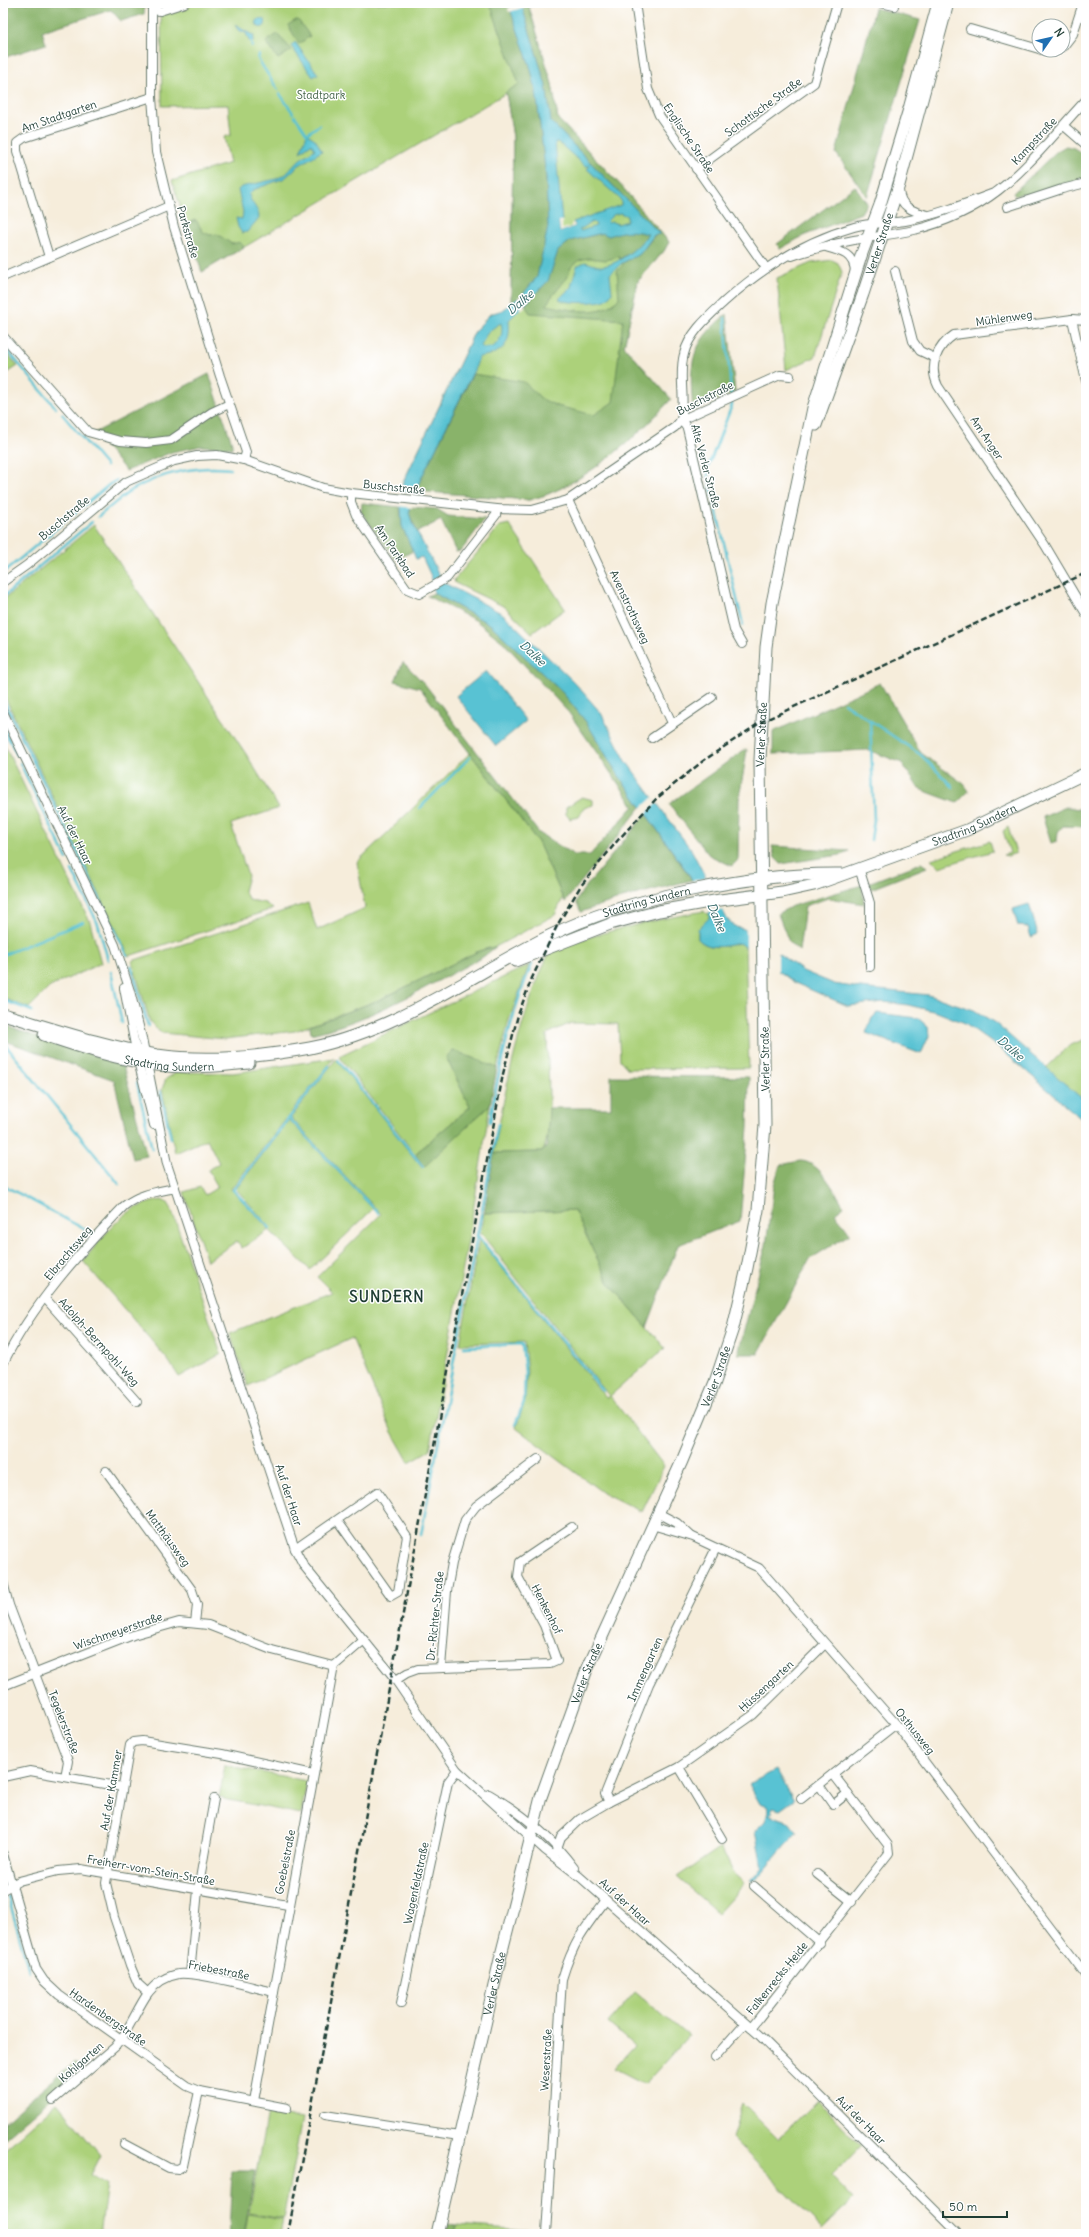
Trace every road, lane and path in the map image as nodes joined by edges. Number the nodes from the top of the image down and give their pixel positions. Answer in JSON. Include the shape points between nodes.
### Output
{"nodes":[{"id":1,"x":185,"y":3,"type":"edge"},
{"id":2,"x":635,"y":3,"type":"edge"},
{"id":3,"x":837,"y":3,"type":"edge"},
{"id":4,"x":881,"y":3,"type":"edge"},
{"id":5,"x":938,"y":3,"type":"edge"},
{"id":6,"x":948,"y":3,"type":"edge"},
{"id":7,"x":1083,"y":3,"type":"edge"},
{"id":8,"x":152,"y":6,"type":"edge"},
{"id":9,"x":894,"y":6,"type":"dead end"},
{"id":10,"x":970,"y":29,"type":"dead end"},
{"id":11,"x":1071,"y":37,"type":"edge"},
{"id":12,"x":1031,"y":47,"type":"edge"},
{"id":13,"x":152,"y":98,"type":"junction"},
{"id":14,"x":1086,"y":100,"type":"edge"},
{"id":15,"x":1064,"y":126,"type":"junction"},
{"id":16,"x":1086,"y":145,"type":"edge"},
{"id":17,"x":696,"y":169,"type":"junction"},
{"id":18,"x":1086,"y":183,"type":"edge"},
{"id":19,"x":899,"y":185,"type":"junction"},
{"id":20,"x":994,"y":193,"type":"junction"},
{"id":21,"x":169,"y":206,"type":"junction"},
{"id":22,"x":1007,"y":207,"type":"dead end"},
{"id":23,"x":930,"y":216,"type":"junction"},
{"id":24,"x":886,"y":222,"type":"junction"},
{"id":25,"x":873,"y":223,"type":"junction"},
{"id":26,"x":882,"y":236,"type":"junction"},
{"id":27,"x":868,"y":238,"type":"junction"},
{"id":28,"x":825,"y":247,"type":"junction"},
{"id":29,"x":49,"y":257,"type":"junction"},
{"id":30,"x":780,"y":260,"type":"junction"},
{"id":31,"x":766,"y":268,"type":"junction"},
{"id":32,"x":895,"y":271,"type":"dead end"},
{"id":33,"x":855,"y":275,"type":"junction"},
{"id":34,"x":3,"y":276,"type":"edge"},
{"id":35,"x":1072,"y":319,"type":"junction"},
{"id":36,"x":1086,"y":320,"type":"edge"},
{"id":37,"x":3,"y":336,"type":"edge"},
{"id":38,"x":935,"y":358,"type":"junction"},
{"id":39,"x":790,"y":376,"type":"dead end"},
{"id":40,"x":1086,"y":381,"type":"edge"},
{"id":41,"x":229,"y":404,"type":"junction"},
{"id":42,"x":681,"y":420,"type":"junction"},
{"id":43,"x":244,"y":460,"type":"junction"},
{"id":44,"x":797,"y":481,"type":"junction"},
{"id":45,"x":351,"y":494,"type":"junction"},
{"id":46,"x":568,"y":500,"type":"junction"},
{"id":47,"x":497,"y":509,"type":"junction"},
{"id":48,"x":3,"y":582,"type":"edge"},
{"id":49,"x":1086,"y":614,"type":"edge"},
{"id":50,"x":742,"y":644,"type":"dead end"},
{"id":51,"x":712,"y":697,"type":"dead end"},
{"id":52,"x":3,"y":712,"type":"edge"},
{"id":53,"x":672,"y":723,"type":"junction"},
{"id":54,"x":652,"y":738,"type":"dead end"},
{"id":55,"x":1086,"y":773,"type":"edge"},
{"id":56,"x":859,"y":868,"type":"junction"},
{"id":57,"x":841,"y":874,"type":"junction"},
{"id":58,"x":761,"y":880,"type":"junction"},
{"id":59,"x":761,"y":894,"type":"junction"},
{"id":60,"x":870,"y":967,"type":"dead end"},
{"id":61,"x":467,"y":982,"type":"junction"},
{"id":62,"x":3,"y":1014,"type":"edge"},
{"id":63,"x":3,"y":1018,"type":"edge"},
{"id":64,"x":141,"y":1057,"type":"junction"},
{"id":65,"x":175,"y":1188,"type":"junction"},
{"id":66,"x":45,"y":1298,"type":"junction"},
{"id":67,"x":7,"y":1347,"type":"edge"},
{"id":68,"x":3,"y":1364,"type":"edge"},
{"id":69,"x":137,"y":1402,"type":"dead end"},
{"id":70,"x":538,"y":1460,"type":"dead end"},
{"id":71,"x":106,"y":1471,"type":"dead end"},
{"id":72,"x":658,"y":1513,"type":"junction"},
{"id":73,"x":337,"y":1520,"type":"junction"},
{"id":74,"x":652,"y":1524,"type":"junction"},
{"id":75,"x":572,"y":1527,"type":"dead end"},
{"id":76,"x":693,"y":1537,"type":"junction"},
{"id":77,"x":716,"y":1548,"type":"junction"},
{"id":78,"x":295,"y":1549,"type":"junction"},
{"id":79,"x":3,"y":1582,"type":"edge"},
{"id":80,"x":195,"y":1622,"type":"junction"},
{"id":81,"x":364,"y":1640,"type":"junction"},
{"id":82,"x":825,"y":1644,"type":"junction"},
{"id":83,"x":334,"y":1666,"type":"junction"},
{"id":84,"x":441,"y":1668,"type":"junction"},
{"id":85,"x":35,"y":1675,"type":"junction"},
{"id":86,"x":396,"y":1680,"type":"junction"},
{"id":87,"x":3,"y":1686,"type":"edge"},
{"id":88,"x":896,"y":1724,"type":"junction"},
{"id":89,"x":679,"y":1767,"type":"junction"},
{"id":90,"x":457,"y":1770,"type":"junction"},
{"id":91,"x":313,"y":1774,"type":"junction"},
{"id":92,"x":833,"y":1774,"type":"junction"},
{"id":93,"x":65,"y":1777,"type":"junction"},
{"id":94,"x":3,"y":1778,"type":"edge"},
{"id":95,"x":819,"y":1785,"type":"junction"},
{"id":96,"x":476,"y":1786,"type":"junction"},
{"id":97,"x":122,"y":1787,"type":"junction"},
{"id":98,"x":848,"y":1793,"type":"junction"},
{"id":99,"x":214,"y":1799,"type":"dead end"},
{"id":100,"x":801,"y":1799,"type":"dead end"},
{"id":101,"x":609,"y":1802,"type":"junction"},
{"id":102,"x":534,"y":1824,"type":"junction"},
{"id":103,"x":530,"y":1837,"type":"junction"},
{"id":104,"x":722,"y":1839,"type":"dead end"},
{"id":105,"x":558,"y":1848,"type":"junction"},
{"id":106,"x":3,"y":1854,"type":"edge"},
{"id":107,"x":554,"y":1857,"type":"junction"},
{"id":108,"x":108,"y":1872,"type":"junction"},
{"id":109,"x":817,"y":1874,"type":"dead end"},
{"id":110,"x":580,"y":1877,"type":"junction"},
{"id":111,"x":13,"y":1886,"type":"junction"},
{"id":112,"x":754,"y":1886,"type":"dead end"},
{"id":113,"x":3,"y":1890,"type":"edge"},
{"id":114,"x":198,"y":1890,"type":"junction"},
{"id":115,"x":606,"y":1900,"type":"junction"},
{"id":116,"x":852,"y":1902,"type":"junction"},
{"id":117,"x":288,"y":1905,"type":"junction"},
{"id":118,"x":820,"y":1943,"type":"junction"},
{"id":119,"x":190,"y":1974,"type":"junction"},
{"id":120,"x":1086,"y":1975,"type":"edge"},
{"id":121,"x":274,"y":1992,"type":"junction"},
{"id":122,"x":148,"y":1993,"type":"junction"},
{"id":123,"x":401,"y":2003,"type":"dead end"},
{"id":124,"x":748,"y":2025,"type":"junction"},
{"id":125,"x":122,"y":2040,"type":"junction"},
{"id":126,"x":715,"y":2057,"type":"dead end"},
{"id":127,"x":199,"y":2091,"type":"junction"},
{"id":128,"x":53,"y":2100,"type":"dead end"},
{"id":129,"x":254,"y":2101,"type":"junction"},
{"id":130,"x":287,"y":2108,"type":"dead end"},
{"id":131,"x":325,"y":2115,"type":"dead end"},
{"id":132,"x":459,"y":2136,"type":"junction"},
{"id":133,"x":124,"y":2144,"type":"dead end"},
{"id":134,"x":437,"y":2234,"type":"edge"},
{"id":135,"x":546,"y":2234,"type":"edge"},
{"id":136,"x":960,"y":2234,"type":"edge"}],
"edges":[{"from":1,"to":8,"type":"street","via":[[160,10]]},
{"from":2,"to":17,"type":"street","name":"Englische Straße","via":[[648,89],[654,106]]},
{"from":3,"to":17,"type":"street","name":"Schottische Straße","via":[[814,83]]},
{"from":4,"to":9,"type":"street"},
{"from":5,"to":25,"type":"main road","name":"Verler Straße","via":[[909,109]]},
{"from":6,"to":19,"type":"main road","name":"Verler Straße"},
{"from":7,"to":11,"type":"street"},
{"from":8,"to":13,"type":"street","name":"Parkstraße"},
{"from":10,"to":12,"type":"street"},
{"from":13,"to":21,"type":"street","name":"Parkstraße","via":[[156,152]]},
{"from":13,"to":29,"type":"street","name":"Am Stadtgarten","via":[[24,138],[17,143],[17,151]]},
{"from":14,"to":15,"type":"street","name":"Kampstraße"},
{"from":15,"to":16,"type":"street"},
{"from":15,"to":20,"type":"street","name":"Kampstraße","via":[[1031,163]]},
{"from":17,"to":31,"type":"street","name":"Englische Straße"},
{"from":18,"to":22,"type":"street"},
{"from":19,"to":23,"type":"street","via":[[900,198],[904,205],[913,211]]},
{"from":19,"to":24,"type":"main road","name":"Verler Straße"},
{"from":20,"to":23,"type":"street","name":"Kampstraße"},
{"from":20,"to":26,"type":"street","name":"Kampstraße","via":[[971,210],[944,221]]},
{"from":21,"to":29,"type":"street"},
{"from":21,"to":41,"type":"street","name":"Parkstraße"},
{"from":23,"to":24,"type":"street","name":"Kampstraße"},
{"from":24,"to":25,"type":"street","name":"Alte Verler Straße"},
{"from":24,"to":26,"type":"main road","name":"Verler Straße"},
{"from":25,"to":27,"type":"main road","name":"Verler Straße"},
{"from":25,"to":30,"type":"street","name":"Alte Verler Straße","via":[[853,227],[806,244]]},
{"from":26,"to":27,"type":"street","name":"Kampstraße"},
{"from":26,"to":44,"type":"main road","name":"Verler Straße"},
{"from":27,"to":28,"type":"street","name":"Alte Verler Straße"},
{"from":27,"to":33,"type":"main road","name":"Verler Straße"},
{"from":28,"to":30,"type":"street","name":"Alte Verler Straße"},
{"from":28,"to":33,"type":"street","via":[[852,258]]},
{"from":29,"to":34,"type":"street"},
{"from":30,"to":31,"type":"street","name":"Alte Verler Straße"},
{"from":31,"to":42,"type":"street","name":"Alte Verler Straße","via":[[715,310],[693,335],[684,353],[680,375],[683,409]]},
{"from":32,"to":38,"type":"street","via":[[913,341],[920,351]]},
{"from":33,"to":44,"type":"main road","name":"Verler Straße","via":[[814,408]]},
{"from":35,"to":36,"type":"street","name":"Mühlenweg"},
{"from":35,"to":38,"type":"street","name":"Mühlenweg","via":[[954,335],[943,344]]},
{"from":35,"to":40,"type":"street"},
{"from":37,"to":41,"type":"street","via":[[88,432],[120,441],[146,443],[171,440],[212,412]]},
{"from":38,"to":49,"type":"street","name":"Am Anger","via":[[933,371],[938,386],[1045,545]]},
{"from":39,"to":42,"type":"street","name":"Buschstraße","via":[[780,374]]},
{"from":41,"to":43,"type":"street","name":"Parkstraße","via":[[246,452]]},
{"from":42,"to":46,"type":"street","name":"Buschstraße","via":[[675,428]]},
{"from":42,"to":50,"type":"street","name":"Alte Verler Straße","via":[[687,428],[734,630]]},
{"from":43,"to":45,"type":"street","name":"Buschstraße","via":[[323,488]]},
{"from":43,"to":48,"type":"street","name":"Buschstraße","via":[[217,455],[197,456],[174,461],[126,482]]},
{"from":44,"to":58,"type":"main road","name":"Verler Straße","via":[[772,603],[766,647],[761,737]]},
{"from":45,"to":47,"type":"street","name":"Buschstraße"},
{"from":45,"to":47,"type":"street","name":"Am Parkbad","via":[[356,515],[407,589],[419,594],[445,579],[496,515]]},
{"from":46,"to":47,"type":"street","name":"Buschstraße","via":[[532,510]]},
{"from":46,"to":53,"type":"street","name":"Avenstrothsweg"},
{"from":51,"to":53,"type":"street"},
{"from":52,"to":64,"type":"street","name":"Auf der Haar","via":[[106,925],[130,991]]},
{"from":53,"to":54,"type":"street"},
{"from":55,"to":56,"type":"main road","name":"Stadtring Sundern","via":[[967,830]]},
{"from":56,"to":57,"type":"main road","name":"Stadtring Sundern"},
{"from":56,"to":60,"type":"street","via":[[870,903]]},
{"from":57,"to":58,"type":"main road","name":"Stadtring Sundern","via":[[812,874]]},
{"from":57,"to":59,"type":"main road","name":"Stadtring Sundern","via":[[814,885]]},
{"from":58,"to":59,"type":"main road","name":"Verler Straße"},
{"from":58,"to":61,"type":"main road","name":"Stadtring Sundern","via":[[652,900],[600,915],[553,934]]},
{"from":59,"to":61,"type":"main road","name":"Stadtring Sundern","via":[[659,911],[610,924]]},
{"from":59,"to":72,"type":"main road","name":"Verler Straße","via":[[765,1099],[764,1150],[758,1210],[733,1328],[682,1461]]},
{"from":61,"to":64,"type":"main road","name":"Stadtring Sundern","via":[[390,1022],[311,1048],[252,1056]]},
{"from":62,"to":64,"type":"main road","name":"Stadtring Sundern"},
{"from":63,"to":64,"type":"main road","name":"Stadtring Sundern","via":[[75,1045]]},
{"from":64,"to":65,"type":"street","name":"Auf der Haar","via":[[155,1132]]},
{"from":65,"to":66,"type":"street","name":"Elbrachtsweg","via":[[145,1194],[124,1206]]},
{"from":65,"to":78,"type":"street","name":"Auf der Haar"},
{"from":66,"to":67,"type":"street","name":"Elbrachtsweg"},
{"from":66,"to":69,"type":"street","name":"Adolph-Bermpohl-Weg"},
{"from":67,"to":68,"type":"street","name":"Elbrachtsweg"},
{"from":70,"to":84,"type":"street","name":"Dr.-Richter-Straße","via":[[476,1506],[465,1520],[452,1563],[447,1591]]},
{"from":71,"to":80,"type":"street","name":"Matthäusweg","via":[[192,1590],[197,1605]]},
{"from":72,"to":74,"type":"main road","name":"Verler Straße"},
{"from":72,"to":76,"type":"street","name":"Osthusweg","via":[[677,1523]]},
{"from":73,"to":73,"type":"street","via":[[391,1596],[398,1592],[407,1536],[377,1492]]},
{"from":73,"to":78,"type":"street"},
{"from":74,"to":76,"type":"street","name":"Osthusweg"},
{"from":74,"to":102,"type":"main road","name":"Verler Straße","via":[[586,1672]]},
{"from":75,"to":84,"type":"street","name":"Henkenhof","via":[[520,1562],[518,1569],[518,1577],[544,1625],[557,1661],[550,1664]]},
{"from":76,"to":77,"type":"street","name":"Osthusweg"},
{"from":77,"to":82,"type":"street","name":"Osthusweg","via":[[759,1568]]},
{"from":77,"to":101,"type":"street","name":"Immengarten","via":[[649,1684],[605,1794]]},
{"from":78,"to":81,"type":"street","name":"Auf der Haar","via":[[304,1566]]},
{"from":79,"to":85,"type":"street","name":"Tegelerstraße"},
{"from":80,"to":83,"type":"street","name":"Wischmeyerstraße","via":[[272,1650]]},
{"from":80,"to":85,"type":"street","name":"Wischmeyerstraße","via":[[179,1622],[133,1635]]},
{"from":81,"to":83,"type":"street"},
{"from":81,"to":86,"type":"street","name":"Auf der Haar"},
{"from":82,"to":88,"type":"street","name":"Osthusweg"},
{"from":82,"to":89,"type":"street","name":"Hüssengarten","via":[[753,1715]]},
{"from":83,"to":91,"type":"street","name":"Goebelstraße"},
{"from":84,"to":86,"type":"street","name":"Dr.-Richter-Straße","via":[[418,1669]]},
{"from":85,"to":87,"type":"street","name":"Wischmeyerstraße"},
{"from":85,"to":93,"type":"street","name":"Tegelerstraße","via":[[68,1762]]},
{"from":86,"to":90,"type":"street","name":"Auf der Haar"},
{"from":88,"to":92,"type":"street"},
{"from":88,"to":120,"type":"street","name":"Osthusweg"},
{"from":89,"to":101,"type":"street","name":"Hüssengarten"},
{"from":89,"to":104,"type":"street"},
{"from":90,"to":96,"type":"street","name":"Auf der Haar"},
{"from":90,"to":123,"type":"street","name":"Wagenfeldstraße","via":[[448,1782]]},
{"from":91,"to":97,"type":"street","name":"Auf der Kammer","via":[[222,1754],[137,1741],[133,1742],[129,1750]]},
{"from":91,"to":117,"type":"street","name":"Goebelstraße"},
{"from":92,"to":95,"type":"street"},
{"from":92,"to":98,"type":"street","name":"Falkenrecks Heide"},
{"from":93,"to":94,"type":"street","via":[[30,1771]]},
{"from":93,"to":97,"type":"street"},
{"from":95,"to":98,"type":"street","via":[[833,1804]]},
{"from":95,"to":100,"type":"street"},
{"from":96,"to":102,"type":"street","name":"Auf der Haar"},
{"from":96,"to":103,"type":"street","name":"Auf der Haar"},
{"from":97,"to":108,"type":"street","name":"Auf der Kammer"},
{"from":98,"to":116,"type":"street","name":"Falkenrecks Heide","via":[[888,1845],[890,1853]]},
{"from":99,"to":114,"type":"street"},
{"from":101,"to":105,"type":"street","name":"Hüssengarten","via":[[580,1819],[561,1837]]},
{"from":102,"to":103,"type":"main road","name":"Verler Straße"},
{"from":102,"to":105,"type":"street","name":"Auf der Haar"},
{"from":103,"to":107,"type":"street","name":"Auf der Haar"},
{"from":103,"to":132,"type":"main road","name":"Verler Straße"},
{"from":105,"to":107,"type":"street","name":"Hüssengarten"},
{"from":105,"to":110,"type":"street","name":"Auf der Haar"},
{"from":106,"to":111,"type":"street","name":"Hardenbergstraße"},
{"from":107,"to":110,"type":"street","name":"Auf der Haar"},
{"from":108,"to":111,"type":"street","name":"Freiherr-vom-Stein-Straße","via":[[71,1869],[20,1881]]},
{"from":108,"to":114,"type":"street","name":"Freiherr-vom-Stein-Straße"},
{"from":108,"to":122,"type":"street","name":"Auf der Kammer","via":[[106,1883],[114,1917],[138,1984]]},
{"from":109,"to":116,"type":"street"},
{"from":110,"to":115,"type":"street","name":"Auf der Haar"},
{"from":111,"to":113,"type":"street","name":"Freiherr-vom-Stein-Straße"},
{"from":111,"to":125,"type":"street","name":"Hardenbergstraße","via":[[36,1969],[44,1982]]},
{"from":112,"to":118,"type":"street","name":"Falkenrecks Heide"},
{"from":114,"to":117,"type":"street","name":"Freiherr-vom-Stein-Straße"},
{"from":114,"to":119,"type":"street"},
{"from":115,"to":124,"type":"street","name":"Auf der Haar"},
{"from":115,"to":135,"type":"street","name":"Weserstraße","via":[[579,1935],[569,1955],[562,1980]]},
{"from":116,"to":118,"type":"street","name":"Falkenrecks Heide"},
{"from":117,"to":121,"type":"street","name":"Goebelstraße"},
{"from":118,"to":124,"type":"street","name":"Falkenrecks Heide"},
{"from":119,"to":121,"type":"street","name":"Friebestraße"},
{"from":119,"to":122,"type":"street","name":"Friebestraße","via":[[170,1976]]},
{"from":121,"to":129,"type":"street","name":"Goebelstraße"},
{"from":122,"to":125,"type":"street","name":"Friebestraße"},
{"from":124,"to":126,"type":"street"},
{"from":124,"to":136,"type":"street","name":"Auf der Haar"},
{"from":125,"to":127,"type":"street","name":"Hardenbergstraße","via":[[187,2086]]},
{"from":125,"to":128,"type":"street","name":"Kohlgarten"},
{"from":127,"to":129,"type":"street","name":"Hardenbergstraße"},
{"from":127,"to":133,"type":"street","via":[[183,2166],[178,2169],[169,2168]]},
{"from":129,"to":130,"type":"street","name":"Hardenbergstraße"},
{"from":131,"to":132,"type":"street"},
{"from":132,"to":134,"type":"main road","name":"Verler Straße"}]}
